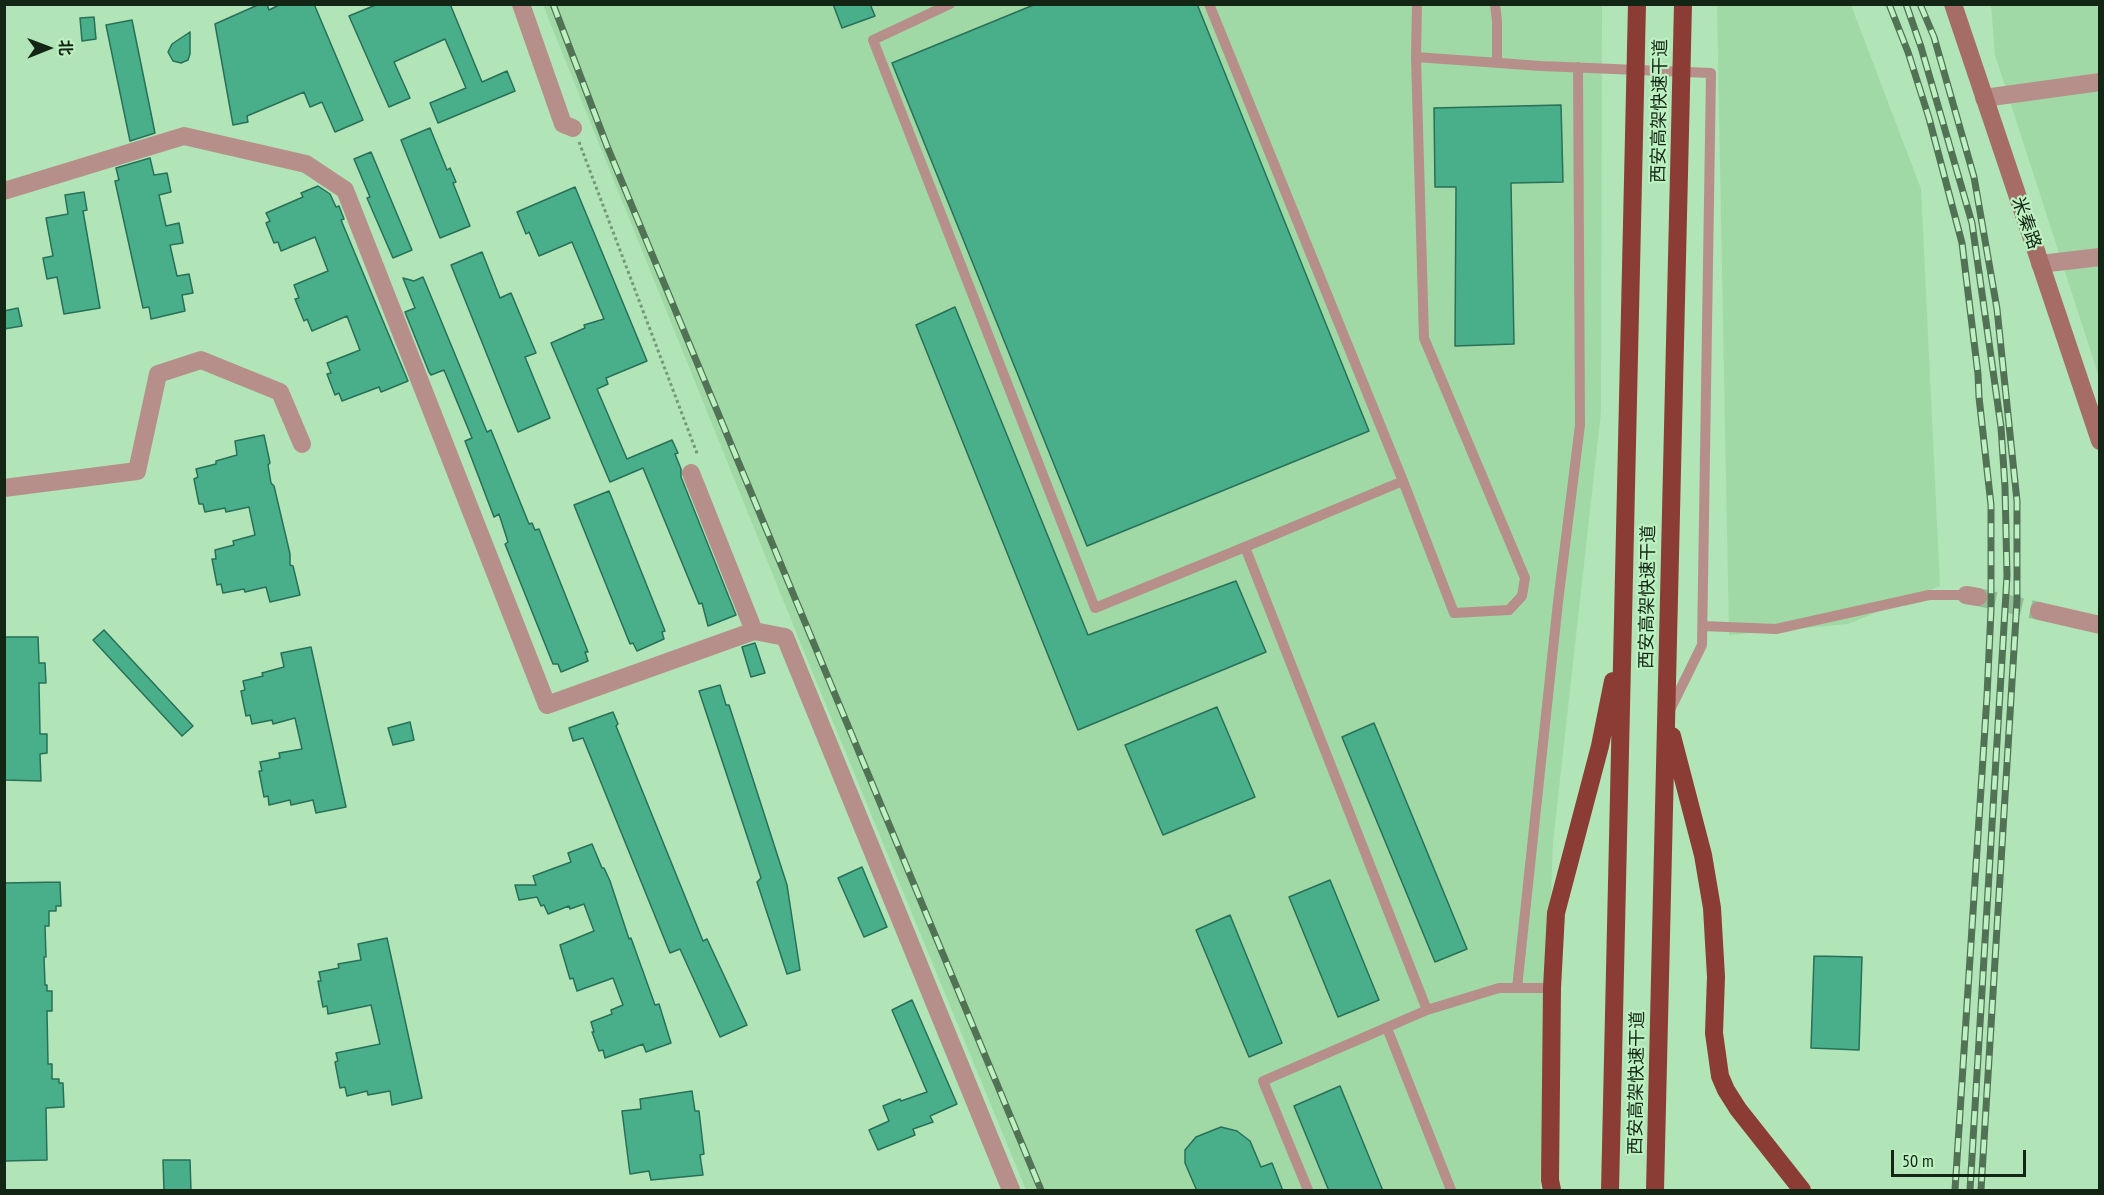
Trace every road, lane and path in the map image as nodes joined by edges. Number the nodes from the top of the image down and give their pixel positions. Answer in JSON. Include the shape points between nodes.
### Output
{"nodes":[{"id":1,"x":521,"y":4,"type":"edge"},
{"id":2,"x":950,"y":4,"type":"edge"},
{"id":3,"x":1209,"y":4,"type":"edge"},
{"id":4,"x":1417,"y":4,"type":"edge"},
{"id":5,"x":1495,"y":4,"type":"edge"},
{"id":6,"x":1637,"y":4,"type":"edge"},
{"id":7,"x":1683,"y":4,"type":"edge"},
{"id":8,"x":1953,"y":4,"type":"edge"},
{"id":9,"x":1416,"y":57,"type":"junction"},
{"id":10,"x":1497,"y":63,"type":"junction"},
{"id":11,"x":1578,"y":67,"type":"junction"},
{"id":12,"x":2100,"y":82,"type":"edge"},
{"id":13,"x":1984,"y":98,"type":"junction"},
{"id":14,"x":573,"y":128,"type":"joint"},
{"id":15,"x":4,"y":191,"type":"edge"},
{"id":16,"x":2100,"y":257,"type":"edge"},
{"id":17,"x":2040,"y":264,"type":"junction"},
{"id":18,"x":2100,"y":441,"type":"edge"},
{"id":19,"x":302,"y":444,"type":"dead end"},
{"id":20,"x":691,"y":473,"type":"joint"},
{"id":21,"x":1403,"y":481,"type":"junction"},
{"id":22,"x":4,"y":489,"type":"edge"},
{"id":23,"x":1245,"y":547,"type":"junction"},
{"id":24,"x":1972,"y":596,"type":"tunnel mouth"},
{"id":25,"x":2039,"y":611,"type":"tunnel mouth"},
{"id":26,"x":2100,"y":625,"type":"edge"},
{"id":27,"x":1703,"y":626,"type":"junction"},
{"id":28,"x":754,"y":631,"type":"junction"},
{"id":29,"x":1623,"y":635,"type":"junction"},
{"id":30,"x":1667,"y":716,"type":"junction"},
{"id":31,"x":1517,"y":988,"type":"junction"},
{"id":32,"x":1552,"y":988,"type":"junction"},
{"id":33,"x":1427,"y":1010,"type":"junction"},
{"id":34,"x":1387,"y":1028,"type":"junction"},
{"id":35,"x":1011,"y":1191,"type":"edge"},
{"id":36,"x":1308,"y":1191,"type":"edge"},
{"id":37,"x":1451,"y":1191,"type":"edge"},
{"id":38,"x":1552,"y":1191,"type":"edge"},
{"id":39,"x":1610,"y":1191,"type":"edge"},
{"id":40,"x":1655,"y":1191,"type":"edge"},
{"id":41,"x":1802,"y":1191,"type":"edge"}],
"edges":[{"from":1,"to":14,"type":"street","via":[[563,124]]},
{"from":2,"to":23,"type":"lane","via":[[873,40],[1095,608]]},
{"from":3,"to":21,"type":"lane"},
{"from":4,"to":9,"type":"lane"},
{"from":5,"to":10,"type":"lane"},
{"from":6,"to":29,"type":"highway","name":"西安高架快速干道"},
{"from":7,"to":30,"type":"highway","name":"西安高架快速干道"},
{"from":8,"to":13,"type":"street","name":"米秦路"},
{"from":9,"to":10,"type":"lane"},
{"from":9,"to":21,"type":"lane","via":[[1424,338],[1525,578],[1522,596],[1509,610],[1454,613]]},
{"from":10,"to":11,"type":"lane"},
{"from":11,"to":27,"type":"lane","via":[[1711,73]]},
{"from":11,"to":31,"type":"lane","via":[[1580,425]]},
{"from":12,"to":13,"type":"street"},
{"from":13,"to":17,"type":"street","name":"米秦路"},
{"from":14,"to":20,"type":"path","via":[[701,464]]},
{"from":15,"to":28,"type":"street","via":[[184,136],[306,164],[345,190],[547,705]]},
{"from":16,"to":17,"type":"street"},
{"from":17,"to":18,"type":"street","name":"米秦路"},
{"from":19,"to":22,"type":"street","via":[[280,392],[201,360],[158,374],[137,471]]},
{"from":20,"to":28,"type":"street"},
{"from":21,"to":23,"type":"lane"},
{"from":23,"to":33,"type":"lane"},
{"from":24,"to":27,"type":"lane","via":[[1929,595],[1776,629]]},
{"from":25,"to":26,"type":"street"},
{"from":27,"to":30,"type":"lane","via":[[1702,645]]},
{"from":28,"to":35,"type":"street","via":[[785,637]]},
{"from":29,"to":32,"type":"highway","via":[[1600,746],[1556,913]]},
{"from":29,"to":39,"type":"highway","name":"西安高架快速干道"},
{"from":30,"to":40,"type":"highway","name":"西安高架快速干道"},
{"from":30,"to":41,"type":"highway","via":[[1712,908],[1714,1033],[1720,1076],[1738,1108]]},
{"from":31,"to":32,"type":"lane"},
{"from":31,"to":33,"type":"lane","via":[[1499,988]]},
{"from":32,"to":38,"type":"highway"},
{"from":33,"to":34,"type":"lane"},
{"from":34,"to":36,"type":"lane","via":[[1263,1081]]},
{"from":34,"to":37,"type":"lane"}]}
